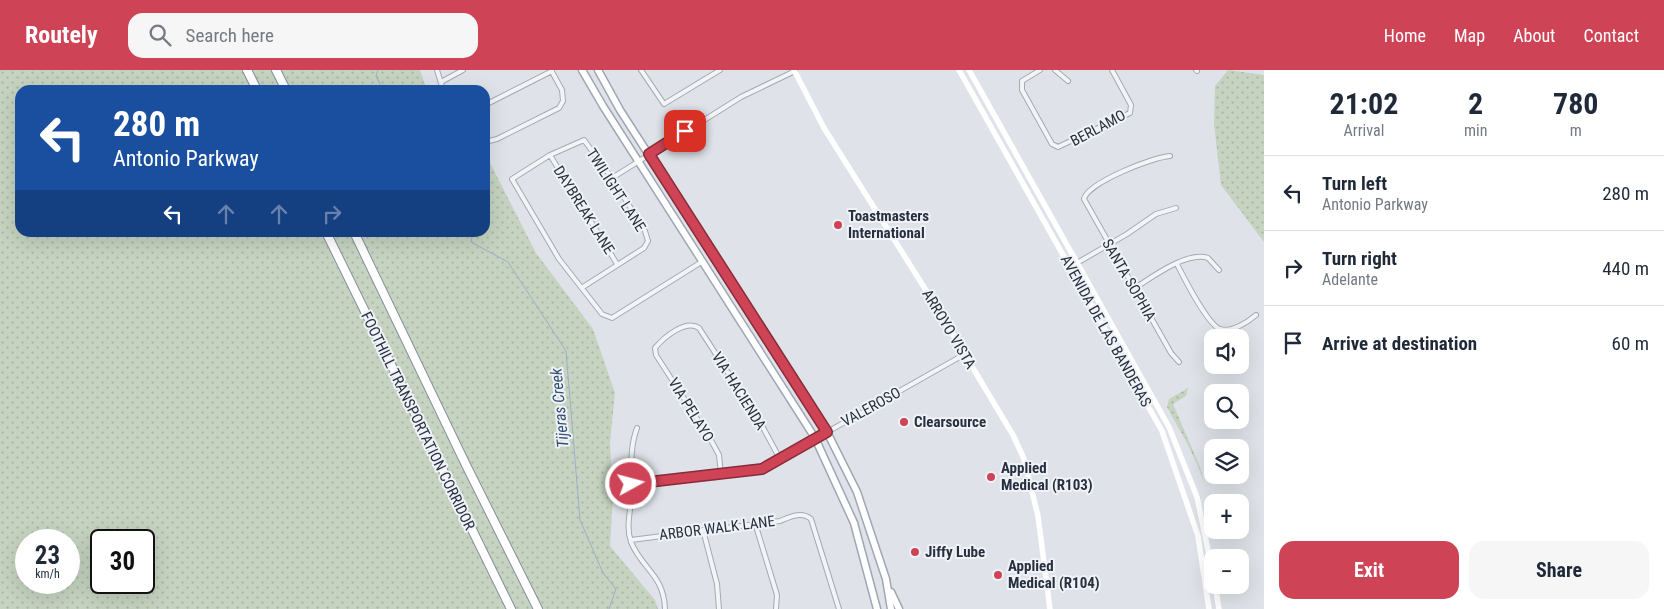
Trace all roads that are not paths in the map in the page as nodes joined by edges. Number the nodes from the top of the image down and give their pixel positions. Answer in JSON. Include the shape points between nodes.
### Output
{"nodes":[{"id":1,"x":247,"y":70,"type":"edge"},
{"id":2,"x":276,"y":70,"type":"edge"},
{"id":3,"x":437,"y":70,"type":"edge"},
{"id":4,"x":463,"y":70,"type":"edge"},
{"id":5,"x":582,"y":70,"type":"edge"},
{"id":6,"x":598,"y":70,"type":"edge"},
{"id":7,"x":641,"y":70,"type":"edge"},
{"id":8,"x":720,"y":70,"type":"edge"},
{"id":9,"x":795,"y":70,"type":"edge"},
{"id":10,"x":1040,"y":70,"type":"edge"},
{"id":11,"x":1055,"y":70,"type":"edge"},
{"id":12,"x":1112,"y":70,"type":"edge"},
{"id":13,"x":552,"y":71,"type":"edge"},
{"id":14,"x":971,"y":71,"type":"edge"},
{"id":15,"x":961,"y":73,"type":"edge"},
{"id":16,"x":441,"y":82,"type":"junction"},
{"id":17,"x":1068,"y":82,"type":"dead end"},
{"id":18,"x":254,"y":85,"type":"edge"},
{"id":19,"x":284,"y":85,"type":"edge"},
{"id":20,"x":442,"y":85,"type":"edge"},
{"id":21,"x":490,"y":102,"type":"edge"},
{"id":22,"x":490,"y":139,"type":"edge"},
{"id":23,"x":649,"y":154,"type":"junction"},
{"id":24,"x":550,"y":156,"type":"junction"},
{"id":25,"x":1170,"y":156,"type":"dead end"},
{"id":26,"x":638,"y":161,"type":"junction"},
{"id":27,"x":612,"y":178,"type":"junction"},
{"id":28,"x":1176,"y":208,"type":"dead end"},
{"id":29,"x":328,"y":237,"type":"edge"},
{"id":30,"x":356,"y":237,"type":"edge"},
{"id":31,"x":1109,"y":244,"type":"junction"},
{"id":32,"x":703,"y":261,"type":"junction"},
{"id":33,"x":1078,"y":262,"type":"junction"},
{"id":34,"x":617,"y":264,"type":"junction"},
{"id":35,"x":1177,"y":264,"type":"junction"},
{"id":36,"x":1070,"y":266,"type":"junction"},
{"id":37,"x":1219,"y":270,"type":"dead end"},
{"id":38,"x":583,"y":287,"type":"junction"},
{"id":39,"x":1135,"y":288,"type":"junction"},
{"id":40,"x":1256,"y":315,"type":"dead end"},
{"id":41,"x":1114,"y":345,"type":"junction"},
{"id":42,"x":655,"y":348,"type":"joint"},
{"id":43,"x":965,"y":354,"type":"junction"},
{"id":44,"x":1179,"y":362,"type":"dead end"},
{"id":45,"x":1155,"y":401,"type":"junction"},
{"id":46,"x":1147,"y":405,"type":"junction"},
{"id":47,"x":637,"y":428,"type":"dead end"},
{"id":48,"x":827,"y":432,"type":"junction"},
{"id":49,"x":815,"y":438,"type":"junction"},
{"id":50,"x":780,"y":460,"type":"junction"},
{"id":51,"x":1186,"y":463,"type":"junction"},
{"id":52,"x":721,"y":474,"type":"junction"},
{"id":53,"x":631,"y":484,"type":"junction"},
{"id":54,"x":755,"y":523,"type":"junction"},
{"id":55,"x":703,"y":530,"type":"junction"},
{"id":56,"x":631,"y":540,"type":"junction"},
{"id":57,"x":1209,"y":549,"type":"edge"},
{"id":58,"x":886,"y":579,"type":"junction"},
{"id":59,"x":1216,"y":594,"type":"edge"},
{"id":60,"x":511,"y":609,"type":"edge"},
{"id":61,"x":538,"y":609,"type":"edge"},
{"id":62,"x":665,"y":609,"type":"edge"},
{"id":63,"x":719,"y":609,"type":"edge"},
{"id":64,"x":776,"y":609,"type":"edge"},
{"id":65,"x":839,"y":609,"type":"edge"},
{"id":66,"x":877,"y":609,"type":"edge"},
{"id":67,"x":891,"y":609,"type":"edge"},
{"id":68,"x":899,"y":609,"type":"edge"},
{"id":69,"x":1050,"y":609,"type":"edge"},
{"id":70,"x":1209,"y":609,"type":"edge"},
{"id":71,"x":1219,"y":609,"type":"edge"}],
"edges":[{"from":1,"to":18,"type":"highway"},
{"from":2,"to":19,"type":"highway"},
{"from":3,"to":16,"type":"street"},
{"from":4,"to":16,"type":"street"},
{"from":5,"to":26,"type":"main road"},
{"from":6,"to":23,"type":"main road"},
{"from":7,"to":8,"type":"street","via":[[662,103],[671,102]]},
{"from":9,"to":23,"type":"street","via":[[741,96]]},
{"from":9,"to":43,"type":"main road","name":"ARROYO VISTA","via":[[824,128]]},
{"from":10,"to":12,"type":"street","name":"BERLAMO","via":[[1022,82],[1022,90],[1052,144],[1058,147],[1130,113],[1131,105]]},
{"from":11,"to":17,"type":"street"},
{"from":13,"to":21,"type":"street"},
{"from":13,"to":22,"type":"street","via":[[562,90],[563,101],[558,108]]},
{"from":14,"to":15,"type":"street"},
{"from":14,"to":33,"type":"main road","name":"AVENIDA DE LAS BANDERAS"},
{"from":15,"to":36,"type":"main road","name":"AVENIDA DE LAS BANDERAS"},
{"from":16,"to":20,"type":"street"},
{"from":23,"to":26,"type":"street"},
{"from":23,"to":48,"type":"main road"},
{"from":24,"to":27,"type":"street","name":"TWILIGHT LANE","via":[[584,140]]},
{"from":24,"to":34,"type":"street","name":"DAYBREAK LANE"},
{"from":24,"to":38,"type":"street","via":[[512,178],[559,259]]},
{"from":25,"to":31,"type":"street","name":"SANTA SOPHIA","via":[[1155,157],[1090,188],[1085,195],[1085,204]]},
{"from":26,"to":27,"type":"street"},
{"from":26,"to":32,"type":"main road"},
{"from":27,"to":34,"type":"street","name":"TWILIGHT LANE","via":[[648,241],[644,248]]},
{"from":28,"to":31,"type":"street","via":[[1156,214]]},
{"from":29,"to":60,"type":"highway","name":"FOOTHILL TRANSPORTATION CORRIDOR"},
{"from":30,"to":61,"type":"highway","name":"FOOTHILL TRANSPORTATION CORRIDOR"},
{"from":31,"to":33,"type":"street"},
{"from":31,"to":39,"type":"street","name":"SANTA SOPHIA"},
{"from":32,"to":38,"type":"street","via":[[612,318],[602,314]]},
{"from":32,"to":49,"type":"main road"},
{"from":33,"to":36,"type":"street"},
{"from":33,"to":45,"type":"main road","name":"AVENIDA DE LAS BANDERAS"},
{"from":34,"to":38,"type":"street"},
{"from":35,"to":37,"type":"street","via":[[1204,256],[1212,260]]},
{"from":35,"to":39,"type":"street"},
{"from":35,"to":40,"type":"street","via":[[1217,328],[1226,330],[1247,323]]},
{"from":36,"to":41,"type":"main road","name":"AVENIDA DE LAS BANDERAS"},
{"from":39,"to":44,"type":"street","name":"SANTA SOPHIA"},
{"from":41,"to":45,"type":"main road","via":[[1122,352],[1147,395]]},
{"from":41,"to":46,"type":"main road","name":"AVENIDA DE LAS BANDERAS"},
{"from":42,"to":50,"type":"street","name":"VIA HACIENDA","via":[[687,325],[699,328]]},
{"from":42,"to":52,"type":"street","name":"VIA PELAYO","via":[[656,355],[719,455]]},
{"from":43,"to":48,"type":"street","name":"VALEROSO"},
{"from":43,"to":69,"type":"main road","name":"ARROYO VISTA","via":[[1004,418],[1024,459],[1038,516]]},
{"from":45,"to":51,"type":"main road","name":"AVENIDA DE LAS BANDERAS"},
{"from":46,"to":51,"type":"main road","via":[[1159,413]]},
{"from":46,"to":70,"type":"main road","name":"AVENIDA DE LAS BANDERAS","via":[[1162,431],[1198,536]]},
{"from":47,"to":53,"type":"street","via":[[631,443]]},
{"from":48,"to":49,"type":"street","name":"VALEROSO"},
{"from":48,"to":58,"type":"main road","via":[[857,492]]},
{"from":49,"to":50,"type":"street","name":"VALEROSO"},
{"from":49,"to":66,"type":"main road","via":[[854,523]]},
{"from":50,"to":52,"type":"street","name":"VALEROSO","via":[[762,469]]},
{"from":51,"to":57,"type":"main road","name":"AVENIDA DE LAS BANDERAS"},
{"from":52,"to":53,"type":"street","name":"VALEROSO"},
{"from":53,"to":56,"type":"street","via":[[628,529]]},
{"from":54,"to":55,"type":"street","name":"ARBOR WALK LANE"},
{"from":54,"to":64,"type":"street","via":[[777,595]]},
{"from":54,"to":65,"type":"street","name":"ARBOR WALK LANE","via":[[803,515],[811,519]]},
{"from":55,"to":56,"type":"street","name":"ARBOR WALK LANE"},
{"from":55,"to":63,"type":"street","via":[[717,584]]},
{"from":56,"to":62,"type":"street","via":[[657,579]]},
{"from":58,"to":67,"type":"main road"},
{"from":58,"to":68,"type":"main road"},
{"from":59,"to":71,"type":"main road"}]}
